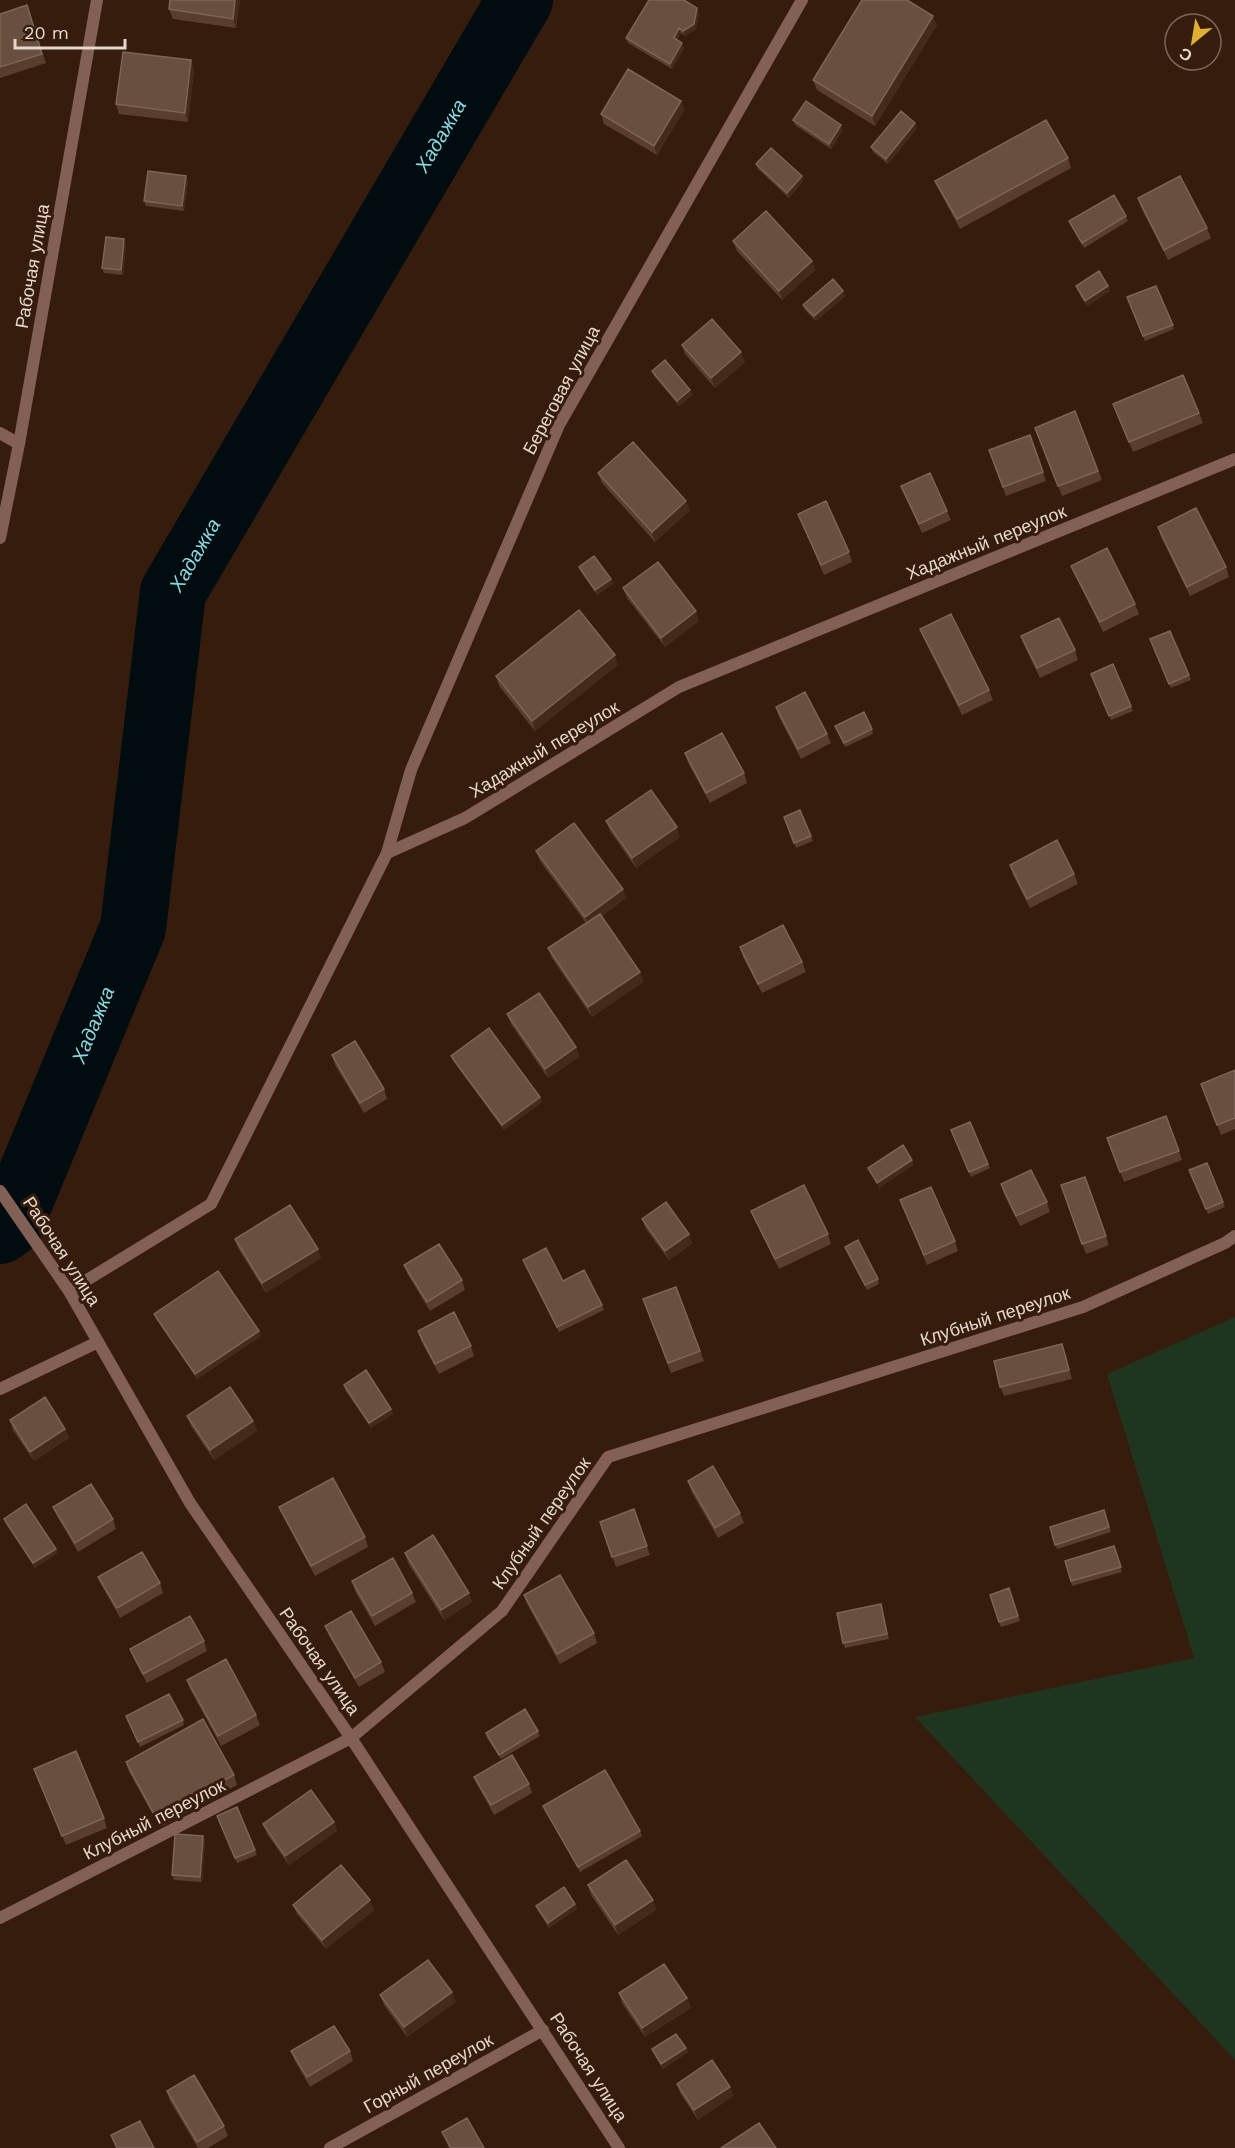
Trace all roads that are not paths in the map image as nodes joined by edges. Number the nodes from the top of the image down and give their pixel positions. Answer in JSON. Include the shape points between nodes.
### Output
{"nodes":[{"id":1,"x":98,"y":0,"type":"edge"},
{"id":2,"x":802,"y":0,"type":"edge"},
{"id":3,"x":0,"y":433,"type":"edge"},
{"id":4,"x":19,"y":444,"type":"junction"},
{"id":5,"x":1235,"y":459,"type":"edge"},
{"id":6,"x":0,"y":538,"type":"edge"},
{"id":7,"x":387,"y":853,"type":"junction"},
{"id":8,"x":0,"y":1191,"type":"edge"},
{"id":9,"x":1235,"y":1236,"type":"edge"},
{"id":10,"x":69,"y":1291,"type":"junction"},
{"id":11,"x":98,"y":1342,"type":"junction"},
{"id":12,"x":0,"y":1389,"type":"edge"},
{"id":13,"x":351,"y":1738,"type":"junction"},
{"id":14,"x":0,"y":1918,"type":"edge"},
{"id":15,"x":543,"y":2030,"type":"junction"},
{"id":16,"x":330,"y":2148,"type":"edge"},
{"id":17,"x":619,"y":2148,"type":"edge"}],
"edges":[{"from":1,"to":4,"type":"street","name":"Рабочая улица"},
{"from":2,"to":7,"type":"street","name":"Береговая улица","via":[[559,425],[411,770]]},
{"from":3,"to":4,"type":"street"},
{"from":4,"to":6,"type":"street","name":"Рабочая улица"},
{"from":5,"to":7,"type":"street","name":"Хадажный переулок","via":[[679,687],[465,818]]},
{"from":7,"to":10,"type":"street","via":[[211,1204]]},
{"from":8,"to":10,"type":"street","name":"Рабочая улица"},
{"from":9,"to":13,"type":"street","name":"Клубный переулок","via":[[1083,1307],[608,1457],[502,1611]]},
{"from":10,"to":11,"type":"street","name":"Рабочая улица"},
{"from":11,"to":12,"type":"street"},
{"from":11,"to":13,"type":"street","name":"Рабочая улица","via":[[190,1503]]},
{"from":13,"to":14,"type":"street","name":"Клубный переулок"},
{"from":13,"to":15,"type":"street","name":"Рабочая улица"},
{"from":15,"to":16,"type":"street","name":"Горный переулок"},
{"from":15,"to":17,"type":"street","name":"Рабочая улица"}]}
